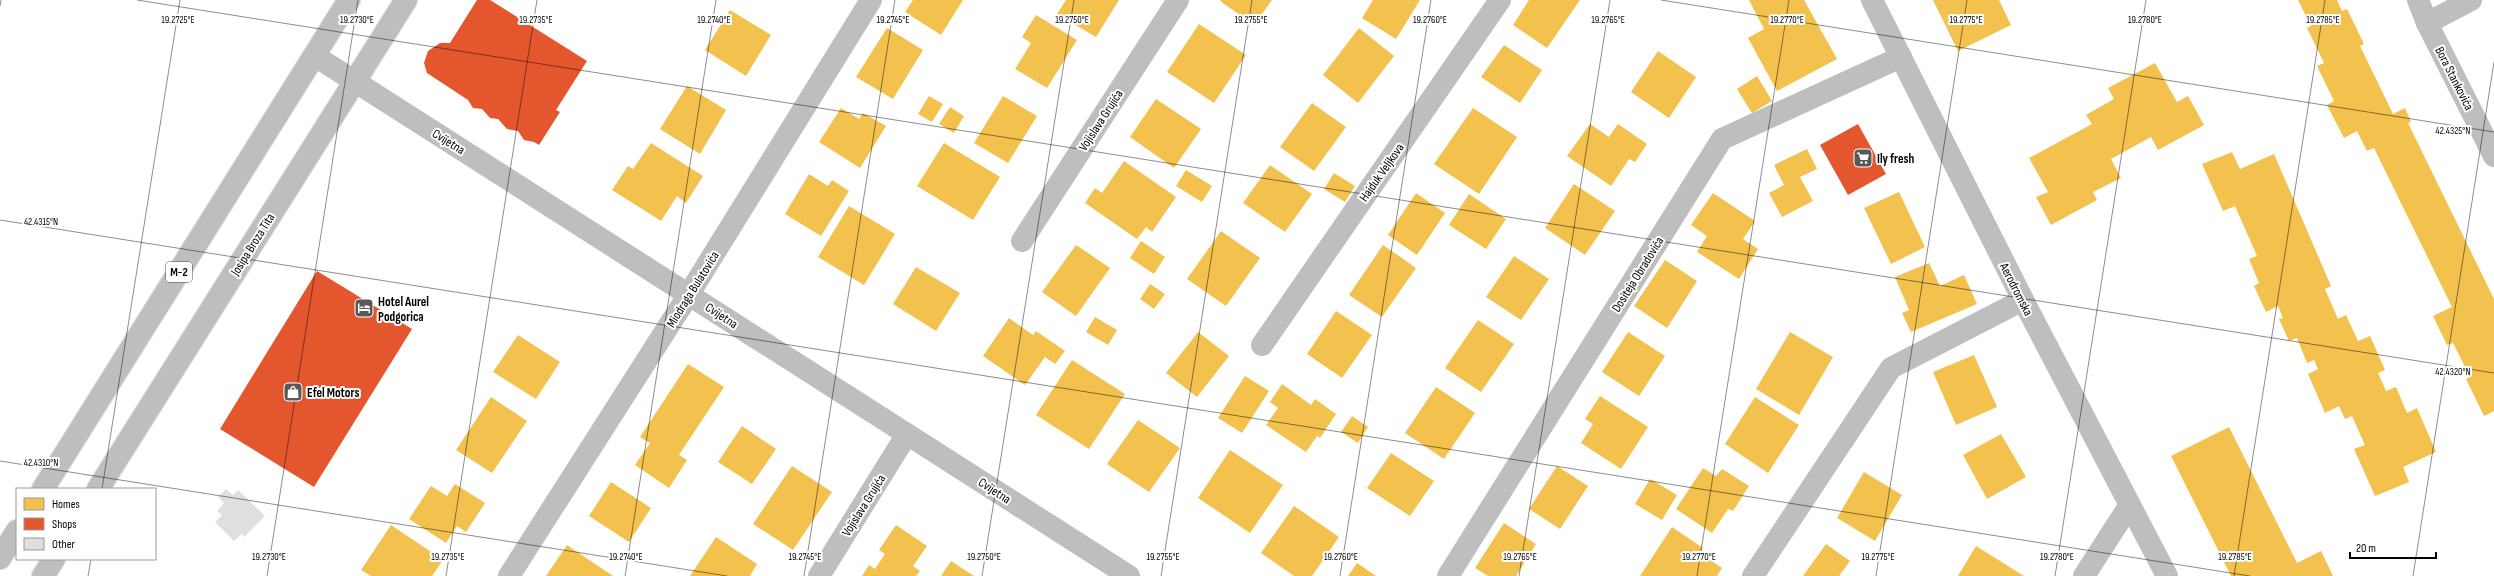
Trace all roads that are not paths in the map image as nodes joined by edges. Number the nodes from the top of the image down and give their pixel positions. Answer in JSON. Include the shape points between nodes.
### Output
{"nodes":[{"id":1,"x":350,"y":0,"type":"edge"},
{"id":2,"x":406,"y":0,"type":"edge"},
{"id":3,"x":871,"y":0,"type":"edge"},
{"id":4,"x":1178,"y":0,"type":"edge"},
{"id":5,"x":1500,"y":0,"type":"edge"},
{"id":6,"x":1872,"y":0,"type":"edge"},
{"id":7,"x":2418,"y":0,"type":"edge"},
{"id":8,"x":2471,"y":0,"type":"edge"},
{"id":9,"x":2427,"y":23,"type":"junction"},
{"id":10,"x":315,"y":56,"type":"junction"},
{"id":11,"x":1901,"y":57,"type":"junction"},
{"id":12,"x":355,"y":81,"type":"junction"},
{"id":13,"x":2494,"y":156,"type":"edge"},
{"id":14,"x":1022,"y":241,"type":"dead end"},
{"id":15,"x":689,"y":294,"type":"junction"},
{"id":16,"x":2023,"y":300,"type":"junction"},
{"id":17,"x":1262,"y":345,"type":"dead end"},
{"id":18,"x":907,"y":434,"type":"junction"},
{"id":19,"x":44,"y":488,"type":"edge"},
{"id":20,"x":99,"y":488,"type":"edge"},
{"id":21,"x":2129,"y":506,"type":"junction"},
{"id":22,"x":16,"y":533,"type":"edge"},
{"id":23,"x":0,"y":558,"type":"edge"},
{"id":24,"x":53,"y":560,"type":"edge"},
{"id":25,"x":43,"y":576,"type":"edge"},
{"id":26,"x":509,"y":576,"type":"edge"},
{"id":27,"x":819,"y":576,"type":"edge"},
{"id":28,"x":1129,"y":576,"type":"edge"},
{"id":29,"x":1449,"y":576,"type":"edge"},
{"id":30,"x":1754,"y":576,"type":"edge"},
{"id":31,"x":2084,"y":576,"type":"edge"},
{"id":32,"x":2167,"y":576,"type":"edge"}],
"edges":[{"from":1,"to":10,"type":"street","number":"M-2"},
{"from":2,"to":12,"type":"street","name":"Josipa Broza Tita"},
{"from":3,"to":15,"type":"street","name":"Miodraga Bulatovića"},
{"from":4,"to":14,"type":"street","name":"Vojislava Grujića"},
{"from":5,"to":17,"type":"street","name":"Hajduk Veljkova"},
{"from":6,"to":11,"type":"street","name":"Aerodromska"},
{"from":7,"to":9,"type":"street","name":"Bora Stankovića"},
{"from":8,"to":9,"type":"street"},
{"from":9,"to":13,"type":"street","name":"Bora Stankovića"},
{"from":10,"to":12,"type":"street","name":"Cvijetna"},
{"from":10,"to":19,"type":"street","number":"M-2"},
{"from":11,"to":16,"type":"street","name":"Aerodromska"},
{"from":11,"to":29,"type":"street","name":"Dositeja Obradovića","via":[[1722,138]]},
{"from":12,"to":15,"type":"street","name":"Cvijetna"},
{"from":12,"to":20,"type":"street","name":"Josipa Broza Tita"},
{"from":15,"to":18,"type":"street","name":"Cvijetna"},
{"from":15,"to":26,"type":"street","name":"Miodraga Bulatovića"},
{"from":16,"to":21,"type":"street","name":"Aerodromska"},
{"from":16,"to":30,"type":"street","via":[[1891,368]]},
{"from":18,"to":27,"type":"street","name":"Vojislava Grujića"},
{"from":18,"to":28,"type":"street","name":"Cvijetna"},
{"from":21,"to":31,"type":"street"},
{"from":21,"to":32,"type":"street","name":"Aerodromska"},
{"from":22,"to":23,"type":"street"},
{"from":24,"to":25,"type":"street"}]}
